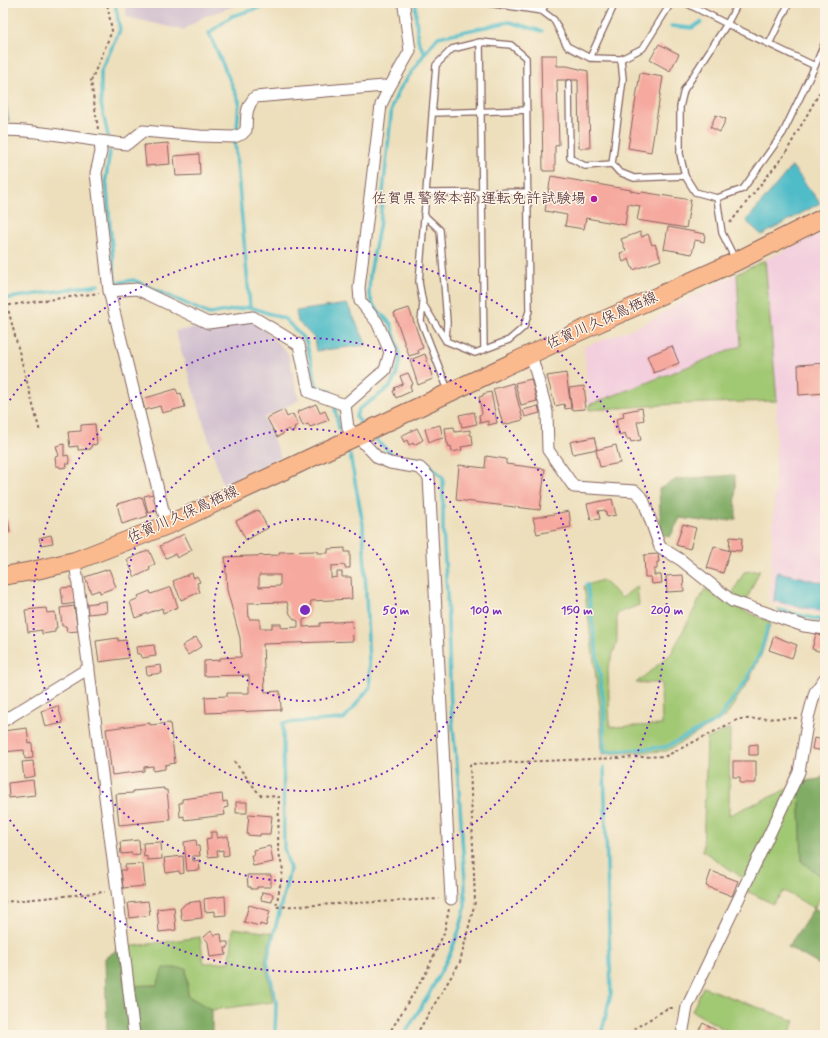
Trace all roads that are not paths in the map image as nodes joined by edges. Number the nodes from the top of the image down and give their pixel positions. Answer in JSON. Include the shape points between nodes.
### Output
{"nodes":[{"id":1,"x":405,"y":3,"type":"edge"},
{"id":2,"x":487,"y":3,"type":"edge"},
{"id":3,"x":546,"y":3,"type":"edge"},
{"id":4,"x":615,"y":3,"type":"edge"},
{"id":5,"x":671,"y":3,"type":"edge"},
{"id":6,"x":686,"y":3,"type":"edge"},
{"id":7,"x":738,"y":3,"type":"edge"},
{"id":8,"x":789,"y":3,"type":"edge"},
{"id":9,"x":542,"y":11,"type":"junction"},
{"id":10,"x":727,"y":24,"type":"junction"},
{"id":11,"x":480,"y":42,"type":"junction"},
{"id":12,"x":825,"y":42,"type":"edge"},
{"id":13,"x":769,"y":44,"type":"junction"},
{"id":14,"x":590,"y":58,"type":"junction"},
{"id":15,"x":622,"y":59,"type":"junction"},
{"id":16,"x":815,"y":66,"type":"junction"},
{"id":17,"x":569,"y":83,"type":"dead end"},
{"id":18,"x":389,"y":88,"type":"junction"},
{"id":19,"x":527,"y":110,"type":"junction"},
{"id":20,"x":481,"y":112,"type":"junction"},
{"id":21,"x":432,"y":113,"type":"junction"},
{"id":22,"x":3,"y":130,"type":"edge"},
{"id":23,"x":100,"y":142,"type":"junction"},
{"id":24,"x":612,"y":164,"type":"junction"},
{"id":25,"x":684,"y":176,"type":"junction"},
{"id":26,"x":482,"y":192,"type":"junction"},
{"id":27,"x":528,"y":192,"type":"junction"},
{"id":28,"x":426,"y":193,"type":"junction"},
{"id":29,"x":717,"y":198,"type":"junction"},
{"id":30,"x":424,"y":215,"type":"junction"},
{"id":31,"x":825,"y":217,"type":"edge"},
{"id":32,"x":737,"y":261,"type":"junction"},
{"id":33,"x":109,"y":291,"type":"junction"},
{"id":34,"x":424,"y":304,"type":"junction"},
{"id":35,"x":446,"y":341,"type":"junction"},
{"id":36,"x":484,"y":350,"type":"junction"},
{"id":37,"x":531,"y":354,"type":"junction"},
{"id":38,"x":449,"y":392,"type":"junction"},
{"id":39,"x":345,"y":405,"type":"junction"},
{"id":40,"x":356,"y":435,"type":"junction"},
{"id":41,"x":170,"y":524,"type":"junction"},
{"id":42,"x":75,"y":561,"type":"junction"},
{"id":43,"x":3,"y":576,"type":"edge"},
{"id":44,"x":825,"y":629,"type":"edge"},
{"id":45,"x":89,"y":668,"type":"junction"},
{"id":46,"x":825,"y":678,"type":"edge"},
{"id":47,"x":3,"y":721,"type":"edge"},
{"id":48,"x":451,"y":898,"type":"road end"},
{"id":49,"x":134,"y":1035,"type":"edge"},
{"id":50,"x":682,"y":1035,"type":"edge"}],
"edges":[{"from":1,"to":18,"type":"street","via":[[410,51]]},
{"from":2,"to":9,"type":"lane"},
{"from":3,"to":9,"type":"lane"},
{"from":4,"to":14,"type":"lane"},
{"from":5,"to":15,"type":"lane","via":[[642,48]]},
{"from":6,"to":10,"type":"lane"},
{"from":7,"to":10,"type":"lane"},
{"from":8,"to":13,"type":"lane"},
{"from":9,"to":14,"type":"lane","via":[[554,20],[567,46]]},
{"from":10,"to":13,"type":"lane"},
{"from":10,"to":25,"type":"lane","via":[[684,90],[680,107],[680,154]]},
{"from":11,"to":19,"type":"lane","via":[[512,44],[526,58]]},
{"from":11,"to":20,"type":"lane"},
{"from":11,"to":21,"type":"lane","via":[[452,49],[436,65]]},
{"from":12,"to":16,"type":"lane"},
{"from":13,"to":16,"type":"lane"},
{"from":14,"to":15,"type":"lane"},
{"from":15,"to":24,"type":"lane","via":[[623,79]]},
{"from":16,"to":29,"type":"lane","via":[[783,133],[743,189]]},
{"from":17,"to":24,"type":"lane","via":[[570,158],[585,166]]},
{"from":18,"to":23,"type":"street","via":[[384,86],[255,97],[247,110],[246,130],[234,137],[143,131],[127,144]]},
{"from":18,"to":39,"type":"street","via":[[381,105],[359,288],[360,301],[377,322],[390,352],[385,370]]},
{"from":19,"to":20,"type":"lane"},
{"from":19,"to":27,"type":"lane"},
{"from":20,"to":21,"type":"lane"},
{"from":20,"to":26,"type":"lane"},
{"from":21,"to":28,"type":"lane"},
{"from":22,"to":23,"type":"street","via":[[23,130]]},
{"from":23,"to":33,"type":"street","via":[[101,152],[96,173]]},
{"from":24,"to":25,"type":"lane","via":[[619,172],[634,178]]},
{"from":25,"to":29,"type":"lane","via":[[695,192]]},
{"from":26,"to":27,"type":"lane"},
{"from":26,"to":28,"type":"lane"},
{"from":26,"to":36,"type":"lane"},
{"from":27,"to":36,"type":"lane","via":[[529,311],[524,327],[509,340]]},
{"from":28,"to":30,"type":"lane"},
{"from":29,"to":32,"type":"lane","via":[[722,233]]},
{"from":30,"to":34,"type":"lane","via":[[419,282]]},
{"from":30,"to":35,"type":"lane","via":[[440,230],[447,322]]},
{"from":31,"to":32,"type":"main road","name":"佐賀川久保鳥栖線"},
{"from":32,"to":37,"type":"main road","name":"佐賀川久保鳥栖線"},
{"from":33,"to":39,"type":"street","via":[[137,289],[208,324],[253,317],[299,345],[309,392]]},
{"from":33,"to":41,"type":"street","via":[[164,514]]},
{"from":34,"to":35,"type":"lane"},
{"from":34,"to":38,"type":"lane","via":[[421,321]]},
{"from":35,"to":36,"type":"lane","via":[[475,353]]},
{"from":37,"to":38,"type":"main road","name":"佐賀川久保鳥栖線"},
{"from":37,"to":44,"type":"street","via":[[547,412],[548,450],[574,487],[635,491],[643,499],[660,547],[681,560],[732,601],[804,626]]},
{"from":38,"to":40,"type":"main road","name":"佐賀川久保鳥栖線"},
{"from":39,"to":40,"type":"street","via":[[348,428]]},
{"from":40,"to":41,"type":"main road","name":"佐賀川久保鳥栖線"},
{"from":40,"to":48,"type":"street","via":[[378,458],[390,464],[420,468],[429,477]]},
{"from":41,"to":42,"type":"main road","name":"佐賀川久保鳥栖線"},
{"from":42,"to":43,"type":"main road","name":"佐賀川久保鳥栖線"},
{"from":42,"to":45,"type":"street"},
{"from":45,"to":47,"type":"street"},
{"from":45,"to":49,"type":"street"},
{"from":46,"to":50,"type":"street","via":[[815,692],[799,772],[687,1007]]}]}
